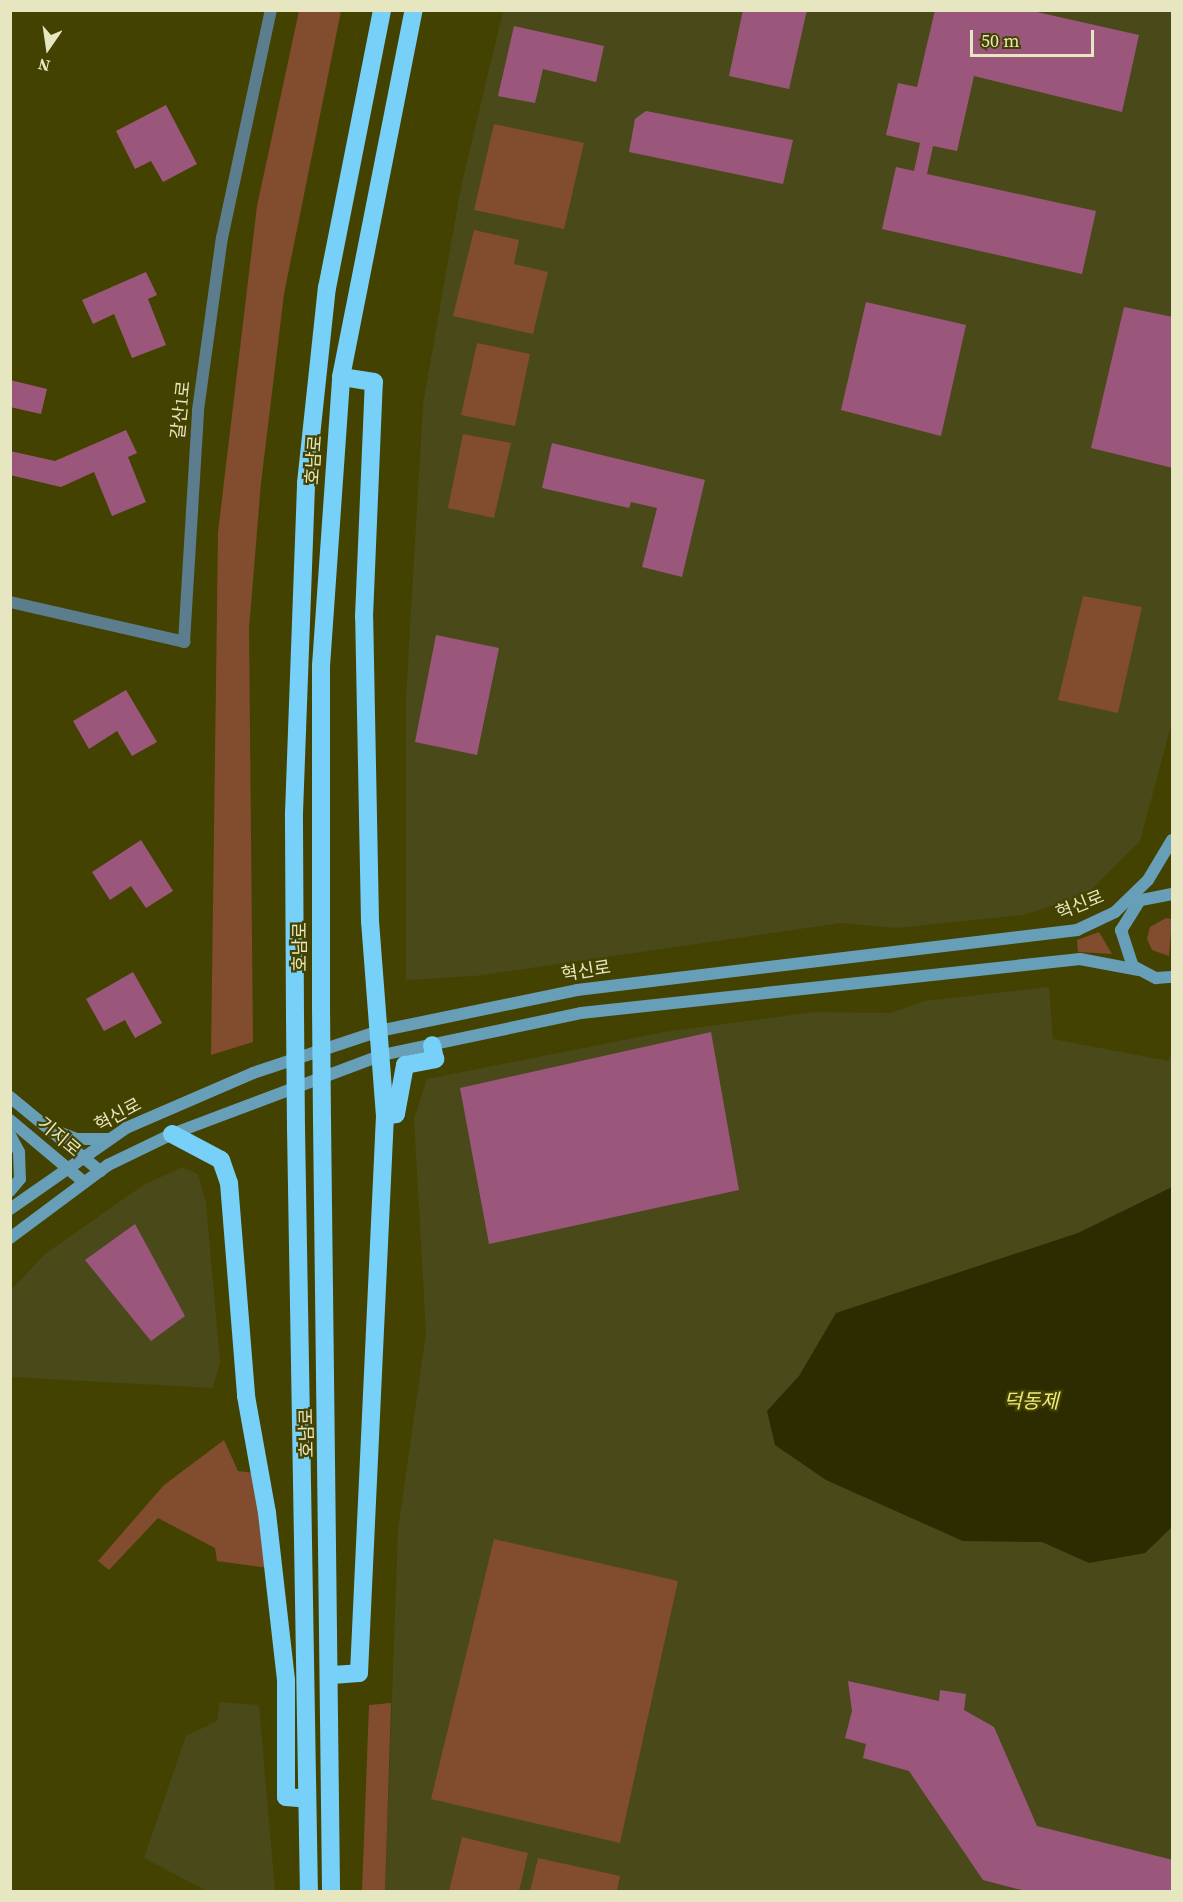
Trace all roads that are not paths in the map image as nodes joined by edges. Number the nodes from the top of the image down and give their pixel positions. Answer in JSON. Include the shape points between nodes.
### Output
{"nodes":[{"id":1,"x":271,"y":10,"type":"edge"},
{"id":2,"x":382,"y":10,"type":"edge"},
{"id":3,"x":414,"y":10,"type":"edge"},
{"id":4,"x":341,"y":377,"type":"junction"},
{"id":5,"x":10,"y":602,"type":"edge"},
{"id":6,"x":1173,"y":840,"type":"edge"},
{"id":7,"x":1173,"y":894,"type":"edge"},
{"id":8,"x":1137,"y":897,"type":"junction"},
{"id":9,"x":1120,"y":915,"type":"junction"},
{"id":10,"x":1139,"y":970,"type":"junction"},
{"id":11,"x":1173,"y":977,"type":"edge"},
{"id":12,"x":379,"y":1031,"type":"junction"},
{"id":13,"x":432,"y":1045,"type":"junction"},
{"id":14,"x":382,"y":1055,"type":"junction"},
{"id":15,"x":10,"y":1097,"type":"edge"},
{"id":16,"x":386,"y":1116,"type":"junction"},
{"id":17,"x":11,"y":1121,"type":"edge"},
{"id":18,"x":52,"y":1130,"type":"junction"},
{"id":19,"x":172,"y":1134,"type":"junction"},
{"id":20,"x":10,"y":1136,"type":"edge"},
{"id":21,"x":110,"y":1139,"type":"junction"},
{"id":22,"x":82,"y":1155,"type":"junction"},
{"id":23,"x":65,"y":1166,"type":"junction"},
{"id":24,"x":100,"y":1171,"type":"junction"},
{"id":25,"x":84,"y":1182,"type":"junction"},
{"id":26,"x":10,"y":1191,"type":"edge"},
{"id":27,"x":11,"y":1209,"type":"edge"},
{"id":28,"x":10,"y":1238,"type":"edge"},
{"id":29,"x":332,"y":1675,"type":"junction"},
{"id":30,"x":307,"y":1799,"type":"junction"},
{"id":31,"x":309,"y":1892,"type":"edge"},
{"id":32,"x":331,"y":1892,"type":"edge"}],
"edges":[{"from":1,"to":5,"type":"street","name":"갈산1로","via":[[225,227],[198,410],[184,642]]},
{"from":2,"to":30,"type":"highway","name":"호남로","bridge":true,"via":[[327,288],[306,483],[294,813]]},
{"from":3,"to":4,"type":"highway","name":"호남로","via":[[348,319]]},
{"from":4,"to":12,"type":"highway","via":[[374,382],[364,617],[370,921]]},
{"from":4,"to":29,"type":"highway","name":"호남로","bridge":true,"via":[[321,666],[322,1119]]},
{"from":6,"to":8,"type":"main road","name":"혁신로"},
{"from":7,"to":8,"type":"main road"},
{"from":8,"to":9,"type":"main road","name":"혁신로"},
{"from":9,"to":10,"type":"main road","name":"혁신로","via":[[1121,943]]},
{"from":9,"to":12,"type":"main road","name":"혁신로","via":[[1049,936],[577,990]]},
{"from":10,"to":11,"type":"main road"},
{"from":10,"to":13,"type":"main road","via":[[1080,959],[1049,961],[581,1013]]},
{"from":12,"to":14,"type":"highway"},
{"from":12,"to":21,"type":"main road","name":"혁신로","via":[[254,1072]]},
{"from":13,"to":14,"type":"main road"},
{"from":13,"to":16,"type":"highway","via":[[435,1059],[405,1065],[396,1114]]},
{"from":14,"to":16,"type":"highway"},
{"from":14,"to":19,"type":"main road"},
{"from":15,"to":18,"type":"main road","name":"기지로"},
{"from":16,"to":29,"type":"highway","via":[[359,1673]]},
{"from":17,"to":23,"type":"main road","name":"기지로"},
{"from":18,"to":21,"type":"main road","via":[[77,1139]]},
{"from":18,"to":22,"type":"main road","name":"기지로"},
{"from":19,"to":24,"type":"main road"},
{"from":19,"to":30,"type":"highway","via":[[221,1161],[229,1184],[246,1396],[267,1513],[286,1680],[286,1797]]},
{"from":20,"to":26,"type":"main road","via":[[19,1152],[20,1179]]},
{"from":21,"to":22,"type":"main road","name":"혁신로"},
{"from":22,"to":23,"type":"main road","name":"혁신로"},
{"from":22,"to":24,"type":"main road","name":"기지로"},
{"from":23,"to":25,"type":"main road","name":"기지로"},
{"from":23,"to":27,"type":"main road","name":"혁신로"},
{"from":24,"to":25,"type":"main road"},
{"from":25,"to":28,"type":"main road"},
{"from":29,"to":32,"type":"highway","name":"호남로"},
{"from":30,"to":31,"type":"highway","name":"호남로"}]}
